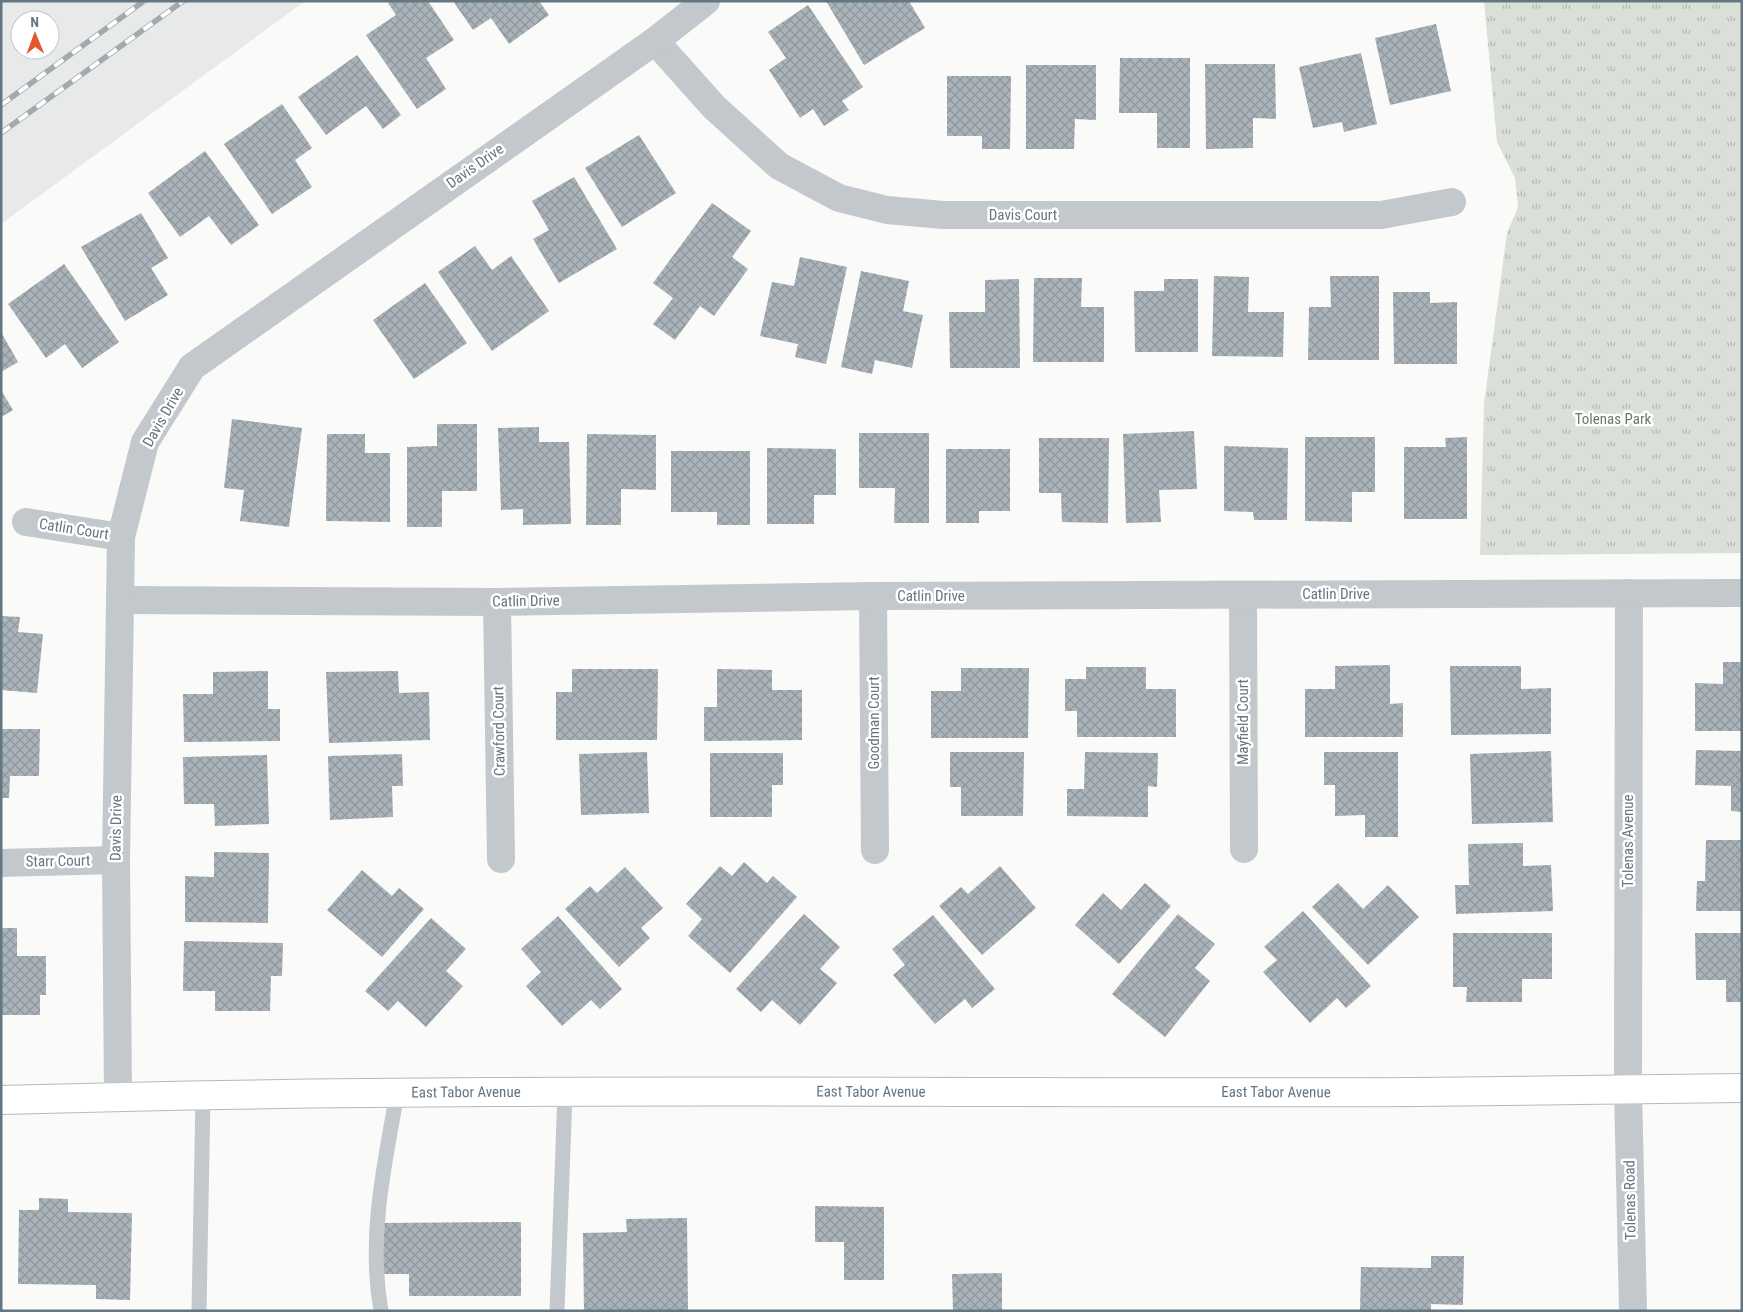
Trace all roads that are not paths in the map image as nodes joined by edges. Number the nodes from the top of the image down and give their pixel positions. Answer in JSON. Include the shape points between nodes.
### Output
{"nodes":[{"id":1,"x":706,"y":1,"type":"edge"},
{"id":2,"x":655,"y":41,"type":"junction"},
{"id":3,"x":1452,"y":202,"type":"dead end"},
{"id":4,"x":26,"y":522,"type":"dead end"},
{"id":5,"x":121,"y":537,"type":"junction"},
{"id":6,"x":1629,"y":593,"type":"junction"},
{"id":7,"x":1742,"y":593,"type":"edge"},
{"id":8,"x":1243,"y":595,"type":"junction"},
{"id":9,"x":873,"y":596,"type":"junction"},
{"id":10,"x":121,"y":600,"type":"junction"},
{"id":11,"x":498,"y":602,"type":"junction"},
{"id":12,"x":1244,"y":849,"type":"dead end"},
{"id":13,"x":875,"y":850,"type":"dead end"},
{"id":14,"x":501,"y":859,"type":"dead end"},
{"id":15,"x":116,"y":860,"type":"junction"},
{"id":16,"x":1,"y":863,"type":"edge"},
{"id":17,"x":1628,"y":1088,"type":"junction"},
{"id":18,"x":1742,"y":1088,"type":"edge"},
{"id":19,"x":565,"y":1093,"type":"junction"},
{"id":20,"x":396,"y":1094,"type":"junction"},
{"id":21,"x":203,"y":1096,"type":"junction"},
{"id":22,"x":118,"y":1097,"type":"junction"},
{"id":23,"x":1,"y":1100,"type":"edge"},
{"id":24,"x":198,"y":1311,"type":"edge"},
{"id":25,"x":381,"y":1311,"type":"edge"},
{"id":26,"x":557,"y":1311,"type":"edge"},
{"id":27,"x":1632,"y":1311,"type":"edge"}],
"edges":[{"from":1,"to":2,"type":"street","name":"Davis Drive"},
{"from":2,"to":3,"type":"street","name":"Davis Court","via":[[714,107],[780,166],[839,198],[887,210],[943,215],[1381,215]]},
{"from":2,"to":5,"type":"street","name":"Davis Drive","via":[[192,368],[145,442]]},
{"from":4,"to":5,"type":"street","name":"Catlin Court"},
{"from":5,"to":10,"type":"street","name":"Davis Drive"},
{"from":6,"to":7,"type":"street","name":"Catlin Drive"},
{"from":6,"to":8,"type":"street","name":"Catlin Drive"},
{"from":6,"to":17,"type":"street","name":"Tolenas Avenue"},
{"from":8,"to":9,"type":"street","name":"Catlin Drive"},
{"from":8,"to":12,"type":"street","name":"Mayfield Court"},
{"from":9,"to":11,"type":"street","name":"Catlin Drive"},
{"from":9,"to":13,"type":"street","name":"Goodman Court"},
{"from":10,"to":11,"type":"street","name":"Catlin Drive"},
{"from":10,"to":15,"type":"street","name":"Davis Drive"},
{"from":11,"to":14,"type":"street","name":"Crawford Court"},
{"from":15,"to":16,"type":"street","name":"Starr Court"},
{"from":15,"to":22,"type":"street","name":"Davis Drive"},
{"from":17,"to":18,"type":"main road","name":"East Tabor Avenue"},
{"from":17,"to":19,"type":"main road","name":"East Tabor Avenue","via":[[1420,1092]]},
{"from":17,"to":27,"type":"street","name":"Tolenas Road"},
{"from":19,"to":20,"type":"main road","name":"East Tabor Avenue"},
{"from":19,"to":26,"type":"lane"},
{"from":20,"to":21,"type":"main road","name":"East Tabor Avenue"},
{"from":20,"to":25,"type":"lane","via":[[378,1198],[376,1282]]},
{"from":21,"to":22,"type":"main road","name":"East Tabor Avenue"},
{"from":21,"to":24,"type":"lane"},
{"from":22,"to":23,"type":"main road","name":"East Tabor Avenue"}]}
